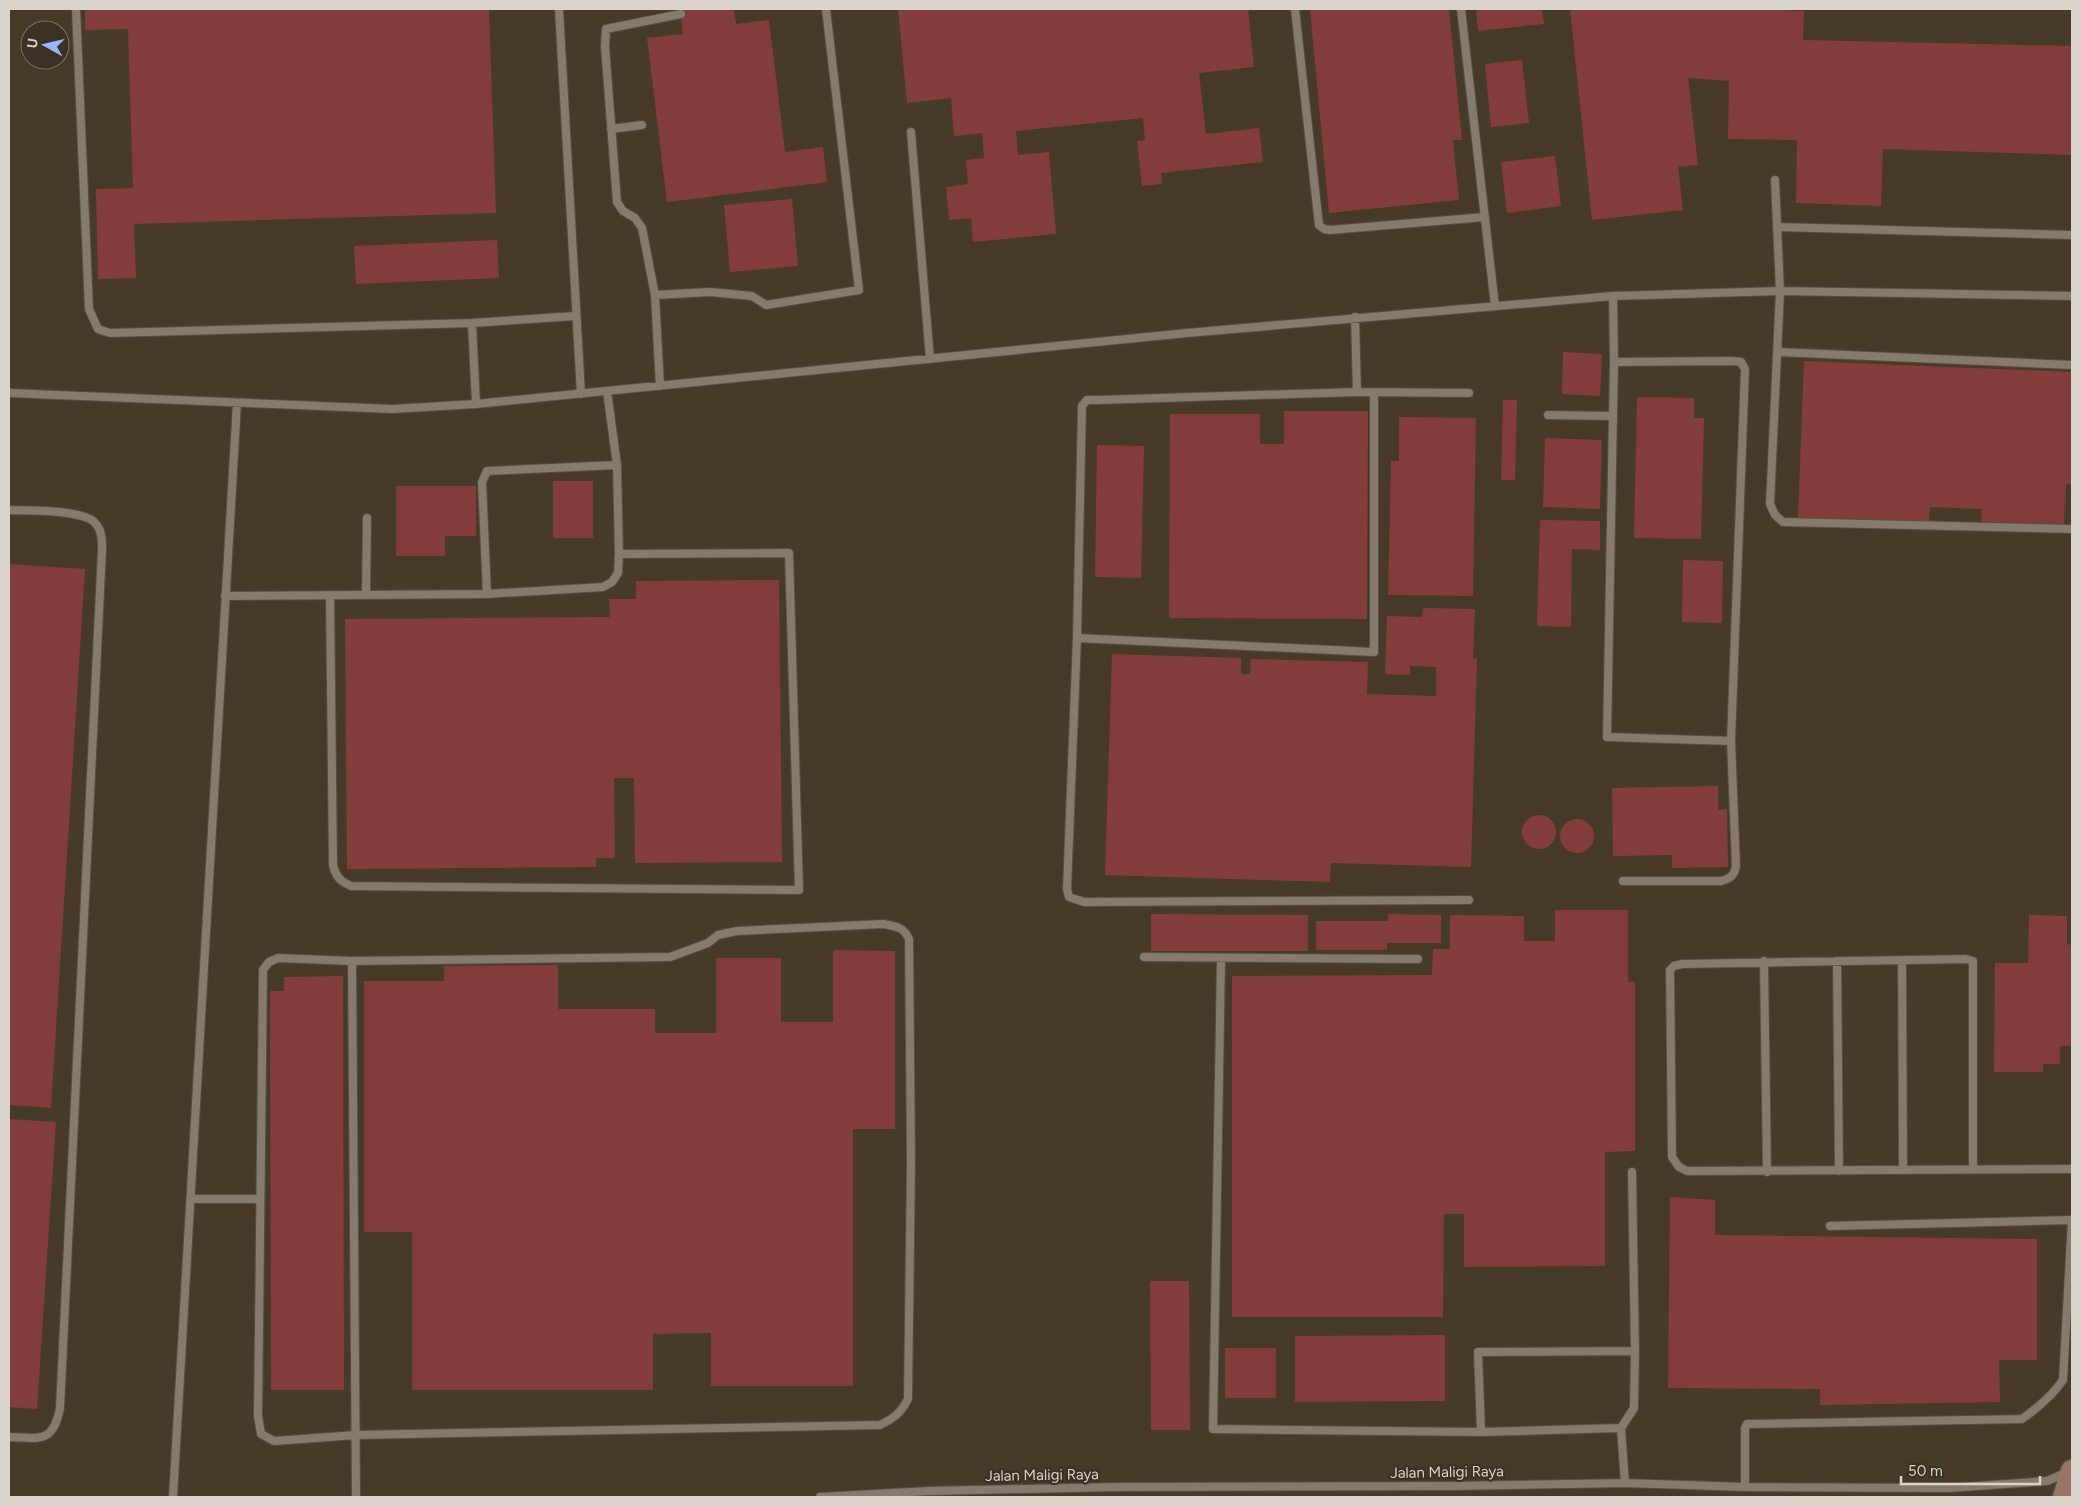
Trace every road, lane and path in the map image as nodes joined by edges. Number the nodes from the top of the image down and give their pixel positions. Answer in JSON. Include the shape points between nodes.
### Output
{"nodes":[{"id":1,"x":76,"y":9,"type":"edge"},
{"id":2,"x":558,"y":9,"type":"edge"},
{"id":3,"x":826,"y":9,"type":"edge"},
{"id":4,"x":1295,"y":9,"type":"edge"},
{"id":5,"x":1461,"y":9,"type":"edge"},
{"id":6,"x":681,"y":14,"type":"dead end"},
{"id":7,"x":642,"y":125,"type":"dead end"},
{"id":8,"x":611,"y":129,"type":"junction"},
{"id":9,"x":911,"y":132,"type":"dead end"},
{"id":10,"x":1775,"y":180,"type":"dead end"},
{"id":11,"x":1485,"y":217,"type":"junction"},
{"id":12,"x":1778,"y":227,"type":"junction"},
{"id":13,"x":2072,"y":234,"type":"edge"},
{"id":14,"x":1780,"y":291,"type":"junction"},
{"id":15,"x":655,"y":295,"type":"junction"},
{"id":16,"x":1613,"y":296,"type":"junction"},
{"id":17,"x":2072,"y":296,"type":"edge"},
{"id":18,"x":1494,"y":306,"type":"junction"},
{"id":19,"x":575,"y":316,"type":"junction"},
{"id":20,"x":1356,"y":317,"type":"junction"},
{"id":21,"x":472,"y":323,"type":"junction"},
{"id":22,"x":1778,"y":352,"type":"junction"},
{"id":23,"x":930,"y":360,"type":"junction"},
{"id":24,"x":1614,"y":362,"type":"junction"},
{"id":25,"x":2072,"y":365,"type":"edge"},
{"id":26,"x":660,"y":386,"type":"junction"},
{"id":27,"x":607,"y":391,"type":"junction"},
{"id":28,"x":1357,"y":392,"type":"junction"},
{"id":29,"x":1374,"y":392,"type":"junction"},
{"id":30,"x":9,"y":393,"type":"edge"},
{"id":31,"x":1469,"y":393,"type":"dead end"},
{"id":32,"x":581,"y":394,"type":"junction"},
{"id":33,"x":237,"y":403,"type":"junction"},
{"id":34,"x":476,"y":404,"type":"junction"},
{"id":35,"x":1548,"y":415,"type":"dead end"},
{"id":36,"x":1612,"y":416,"type":"junction"},
{"id":37,"x":617,"y":464,"type":"junction"},
{"id":38,"x":9,"y":510,"type":"edge"},
{"id":39,"x":366,"y":518,"type":"dead end"},
{"id":40,"x":2072,"y":529,"type":"edge"},
{"id":41,"x":619,"y":554,"type":"junction"},
{"id":42,"x":366,"y":594,"type":"junction"},
{"id":43,"x":488,"y":594,"type":"junction"},
{"id":44,"x":330,"y":595,"type":"junction"},
{"id":45,"x":225,"y":596,"type":"junction"},
{"id":46,"x":1076,"y":638,"type":"junction"},
{"id":47,"x":1731,"y":741,"type":"junction"},
{"id":48,"x":1623,"y":881,"type":"dead end"},
{"id":49,"x":1469,"y":900,"type":"dead end"},
{"id":50,"x":1144,"y":957,"type":"dead end"},
{"id":51,"x":1222,"y":959,"type":"junction"},
{"id":52,"x":1418,"y":959,"type":"dead end"},
{"id":53,"x":352,"y":961,"type":"junction"},
{"id":54,"x":1764,"y":961,"type":"junction"},
{"id":55,"x":1837,"y":961,"type":"junction"},
{"id":56,"x":1902,"y":961,"type":"junction"},
{"id":57,"x":1973,"y":1168,"type":"junction"},
{"id":58,"x":2072,"y":1169,"type":"edge"},
{"id":59,"x":1903,"y":1170,"type":"junction"},
{"id":60,"x":1839,"y":1171,"type":"junction"},
{"id":61,"x":1632,"y":1172,"type":"dead end"},
{"id":62,"x":1767,"y":1172,"type":"junction"},
{"id":63,"x":190,"y":1199,"type":"junction"},
{"id":64,"x":258,"y":1199,"type":"junction"},
{"id":65,"x":1830,"y":1226,"type":"dead end"},
{"id":66,"x":1635,"y":1352,"type":"junction"},
{"id":67,"x":1621,"y":1428,"type":"junction"},
{"id":68,"x":1481,"y":1432,"type":"junction"},
{"id":69,"x":356,"y":1435,"type":"junction"},
{"id":70,"x":9,"y":1437,"type":"edge"},
{"id":71,"x":2072,"y":1470,"type":"edge"},
{"id":72,"x":1625,"y":1483,"type":"junction"},
{"id":73,"x":1745,"y":1487,"type":"junction"},
{"id":74,"x":929,"y":1494,"type":"edge"},
{"id":75,"x":173,"y":1497,"type":"edge"},
{"id":76,"x":356,"y":1497,"type":"edge"},
{"id":77,"x":820,"y":1497,"type":"edge"},
{"id":78,"x":2064,"y":1497,"type":"edge"}],
"edges":[{"from":1,"to":21,"type":"lane","via":[[88,309],[98,329],[110,333]]},
{"from":2,"to":19,"type":"lane"},
{"from":3,"to":15,"type":"lane","via":[[859,290],[766,305],[752,296],[710,292]]},
{"from":4,"to":11,"type":"lane","via":[[1319,225],[1330,230]]},
{"from":5,"to":11,"type":"lane"},
{"from":6,"to":8,"type":"lane","via":[[606,29]]},
{"from":7,"to":8,"type":"lane"},
{"from":8,"to":15,"type":"lane","via":[[617,202],[642,228]]},
{"from":9,"to":23,"type":"lane"},
{"from":10,"to":12,"type":"lane"},
{"from":11,"to":18,"type":"lane"},
{"from":12,"to":13,"type":"lane"},
{"from":12,"to":14,"type":"lane"},
{"from":14,"to":16,"type":"lane"},
{"from":14,"to":17,"type":"lane"},
{"from":14,"to":22,"type":"lane"},
{"from":15,"to":26,"type":"lane"},
{"from":16,"to":18,"type":"lane"},
{"from":16,"to":24,"type":"lane"},
{"from":18,"to":20,"type":"lane"},
{"from":19,"to":21,"type":"lane"},
{"from":19,"to":32,"type":"lane"},
{"from":20,"to":23,"type":"lane"},
{"from":20,"to":28,"type":"lane"},
{"from":21,"to":34,"type":"lane"},
{"from":22,"to":25,"type":"lane"},
{"from":22,"to":40,"type":"lane","via":[[1770,504],[1783,522]]},
{"from":23,"to":26,"type":"lane"},
{"from":24,"to":36,"type":"lane"},
{"from":24,"to":47,"type":"lane","via":[[1732,361],[1740,362],[1745,369]]},
{"from":26,"to":27,"type":"lane"},
{"from":27,"to":32,"type":"lane"},
{"from":27,"to":37,"type":"lane"},
{"from":28,"to":29,"type":"lane"},
{"from":28,"to":46,"type":"lane","via":[[1087,400],[1080,416]]},
{"from":29,"to":31,"type":"lane"},
{"from":29,"to":46,"type":"lane","via":[[1374,652]]},
{"from":30,"to":33,"type":"lane"},
{"from":32,"to":34,"type":"lane"},
{"from":33,"to":34,"type":"lane","via":[[392,408]]},
{"from":33,"to":45,"type":"lane"},
{"from":35,"to":36,"type":"lane"},
{"from":36,"to":47,"type":"lane","via":[[1607,738]]},
{"from":37,"to":41,"type":"lane"},
{"from":37,"to":43,"type":"lane","via":[[487,471],[482,482]]},
{"from":38,"to":70,"type":"lane","via":[[78,514],[95,522],[101,533],[102,550],[60,1408],[56,1426],[49,1435]]},
{"from":39,"to":42,"type":"lane"},
{"from":41,"to":43,"type":"lane","via":[[618,573],[603,587]]},
{"from":41,"to":44,"type":"lane","via":[[789,553],[799,890],[351,886],[342,882],[333,865]]},
{"from":42,"to":43,"type":"lane"},
{"from":42,"to":44,"type":"lane"},
{"from":44,"to":45,"type":"lane"},
{"from":45,"to":63,"type":"lane"},
{"from":46,"to":49,"type":"lane","via":[[1069,897],[1084,902]]},
{"from":47,"to":48,"type":"lane","via":[[1734,874],[1721,881]]},
{"from":50,"to":51,"type":"lane"},
{"from":51,"to":52,"type":"lane"},
{"from":51,"to":68,"type":"lane","via":[[1213,1429]]},
{"from":53,"to":64,"type":"lane","via":[[278,958],[262,970]]},
{"from":53,"to":69,"type":"lane"},
{"from":53,"to":69,"type":"lane","via":[[670,957],[708,943],[718,935],[737,931],[882,924],[897,926],[909,940],[908,1400],[893,1419],[880,1425]]},
{"from":54,"to":55,"type":"lane"},
{"from":54,"to":62,"type":"lane"},
{"from":54,"to":62,"type":"lane","via":[[1682,964],[1670,970],[1672,1157],[1679,1167],[1687,1171]]},
{"from":55,"to":56,"type":"lane"},
{"from":55,"to":60,"type":"lane"},
{"from":56,"to":57,"type":"lane","via":[[1973,961]]},
{"from":56,"to":59,"type":"lane"},
{"from":57,"to":58,"type":"lane"},
{"from":57,"to":59,"type":"lane"},
{"from":59,"to":60,"type":"lane"},
{"from":60,"to":62,"type":"lane"},
{"from":61,"to":66,"type":"lane"},
{"from":63,"to":64,"type":"lane"},
{"from":63,"to":75,"type":"lane"},
{"from":64,"to":69,"type":"lane","via":[[258,1416],[261,1434],[274,1441]]},
{"from":65,"to":73,"type":"lane","via":[[2072,1220],[2064,1380],[2048,1399],[2022,1418],[1747,1424]]},
{"from":66,"to":67,"type":"lane","via":[[1634,1408]]},
{"from":66,"to":68,"type":"lane","via":[[1478,1352]]},
{"from":67,"to":68,"type":"lane"},
{"from":67,"to":72,"type":"lane"},
{"from":69,"to":76,"type":"lane"},
{"from":71,"to":73,"type":"lane","name":"Jalan Maligi Raya","via":[[2047,1481],[1998,1486]]},
{"from":71,"to":78,"type":"street"},
{"from":72,"to":73,"type":"lane","name":"Jalan Maligi Raya"},
{"from":72,"to":74,"type":"lane","name":"Jalan Maligi Raya"},
{"from":74,"to":77,"type":"lane","name":"Jalan Maligi Raya"}]}
